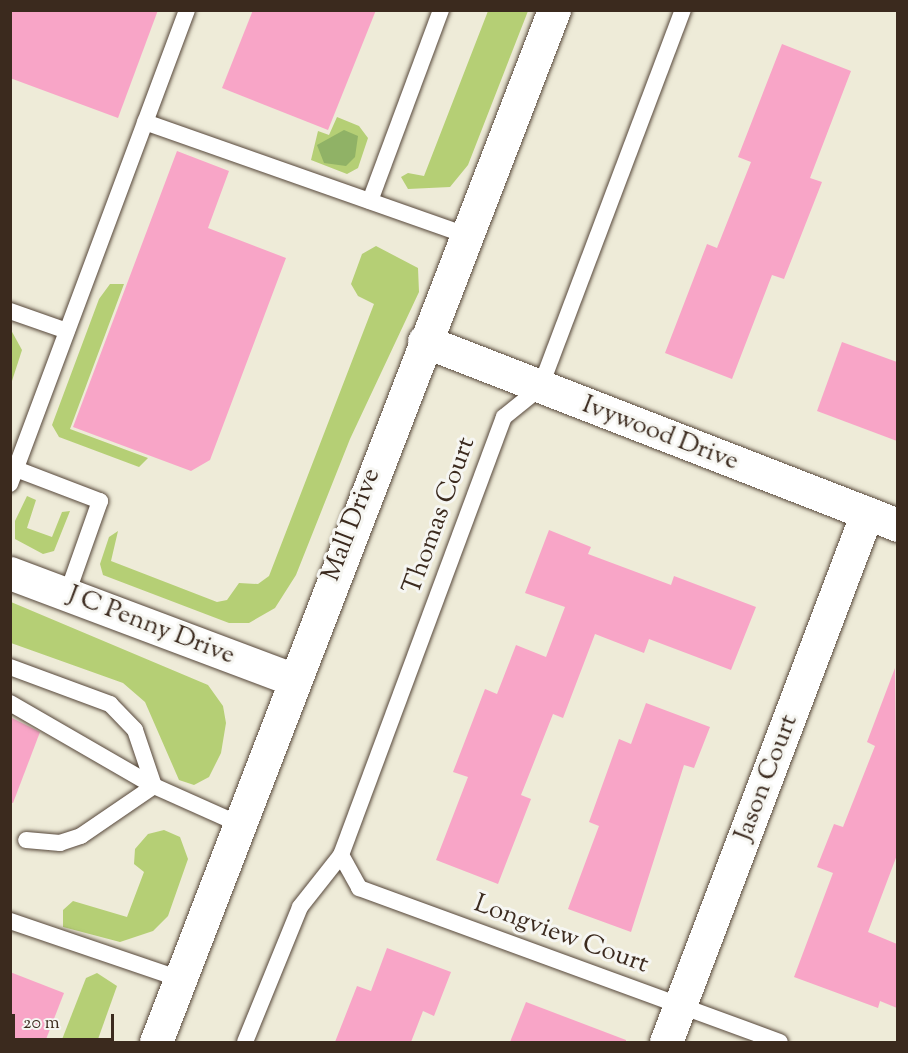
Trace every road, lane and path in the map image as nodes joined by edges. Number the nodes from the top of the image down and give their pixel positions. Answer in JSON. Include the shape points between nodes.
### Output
{"nodes":[{"id":1,"x":187,"y":10,"type":"edge"},
{"id":2,"x":441,"y":10,"type":"edge"},
{"id":3,"x":555,"y":10,"type":"edge"},
{"id":4,"x":683,"y":10,"type":"edge"},
{"id":5,"x":145,"y":122,"type":"junction"},
{"id":6,"x":370,"y":201,"type":"junction"},
{"id":7,"x":466,"y":235,"type":"junction"},
{"id":8,"x":10,"y":311,"type":"edge"},
{"id":9,"x":67,"y":331,"type":"junction"},
{"id":10,"x":424,"y":340,"type":"junction"},
{"id":11,"x":540,"y":388,"type":"junction"},
{"id":12,"x":13,"y":477,"type":"edge"},
{"id":13,"x":867,"y":513,"type":"junction"},
{"id":14,"x":897,"y":525,"type":"edge"},
{"id":15,"x":10,"y":573,"type":"edge"},
{"id":16,"x":67,"y":594,"type":"junction"},
{"id":17,"x":10,"y":667,"type":"edge"},
{"id":18,"x":292,"y":679,"type":"junction"},
{"id":19,"x":10,"y":703,"type":"edge"},
{"id":20,"x":154,"y":786,"type":"junction"},
{"id":21,"x":239,"y":824,"type":"junction"},
{"id":22,"x":26,"y":840,"type":"dead end"},
{"id":23,"x":341,"y":855,"type":"junction"},
{"id":24,"x":10,"y":921,"type":"edge"},
{"id":25,"x":180,"y":979,"type":"junction"},
{"id":26,"x":681,"y":1006,"type":"junction"},
{"id":27,"x":156,"y":1042,"type":"edge"},
{"id":28,"x":245,"y":1042,"type":"edge"},
{"id":29,"x":666,"y":1042,"type":"edge"},
{"id":30,"x":780,"y":1042,"type":"edge"}],
"edges":[{"from":1,"to":5,"type":"lane"},
{"from":2,"to":6,"type":"lane"},
{"from":3,"to":7,"type":"street","name":"Mall Drive"},
{"from":4,"to":11,"type":"lane"},
{"from":5,"to":6,"type":"lane"},
{"from":5,"to":9,"type":"lane"},
{"from":6,"to":7,"type":"lane"},
{"from":7,"to":10,"type":"street","name":"Mall Drive"},
{"from":8,"to":9,"type":"lane"},
{"from":9,"to":12,"type":"lane"},
{"from":10,"to":11,"type":"street","name":"Ivywood Drive"},
{"from":10,"to":18,"type":"street","name":"Mall Drive"},
{"from":11,"to":13,"type":"street","name":"Ivywood Drive"},
{"from":11,"to":23,"type":"lane","name":"Thomas Court","via":[[504,417]]},
{"from":12,"to":16,"type":"lane","via":[[100,501]]},
{"from":13,"to":14,"type":"street","name":"Ivywood Drive"},
{"from":13,"to":26,"type":"street","name":"Jason Court"},
{"from":15,"to":16,"type":"street","name":"J C Penny Drive"},
{"from":16,"to":18,"type":"street","name":"J C Penny Drive"},
{"from":17,"to":20,"type":"lane","via":[[110,704],[126,715]]},
{"from":18,"to":21,"type":"street","name":"Mall Drive"},
{"from":19,"to":20,"type":"lane"},
{"from":20,"to":21,"type":"lane"},
{"from":20,"to":22,"type":"lane","via":[[81,836],[60,843]]},
{"from":21,"to":25,"type":"street","name":"Mall Drive"},
{"from":23,"to":26,"type":"lane","name":"Longview Court","via":[[359,888]]},
{"from":23,"to":28,"type":"lane","name":"Thomas Court","via":[[300,907]]},
{"from":24,"to":25,"type":"lane"},
{"from":25,"to":27,"type":"street","name":"Mall Drive"},
{"from":26,"to":29,"type":"street","name":"Jason Court"},
{"from":26,"to":30,"type":"lane","name":"Longview Court"}]}
